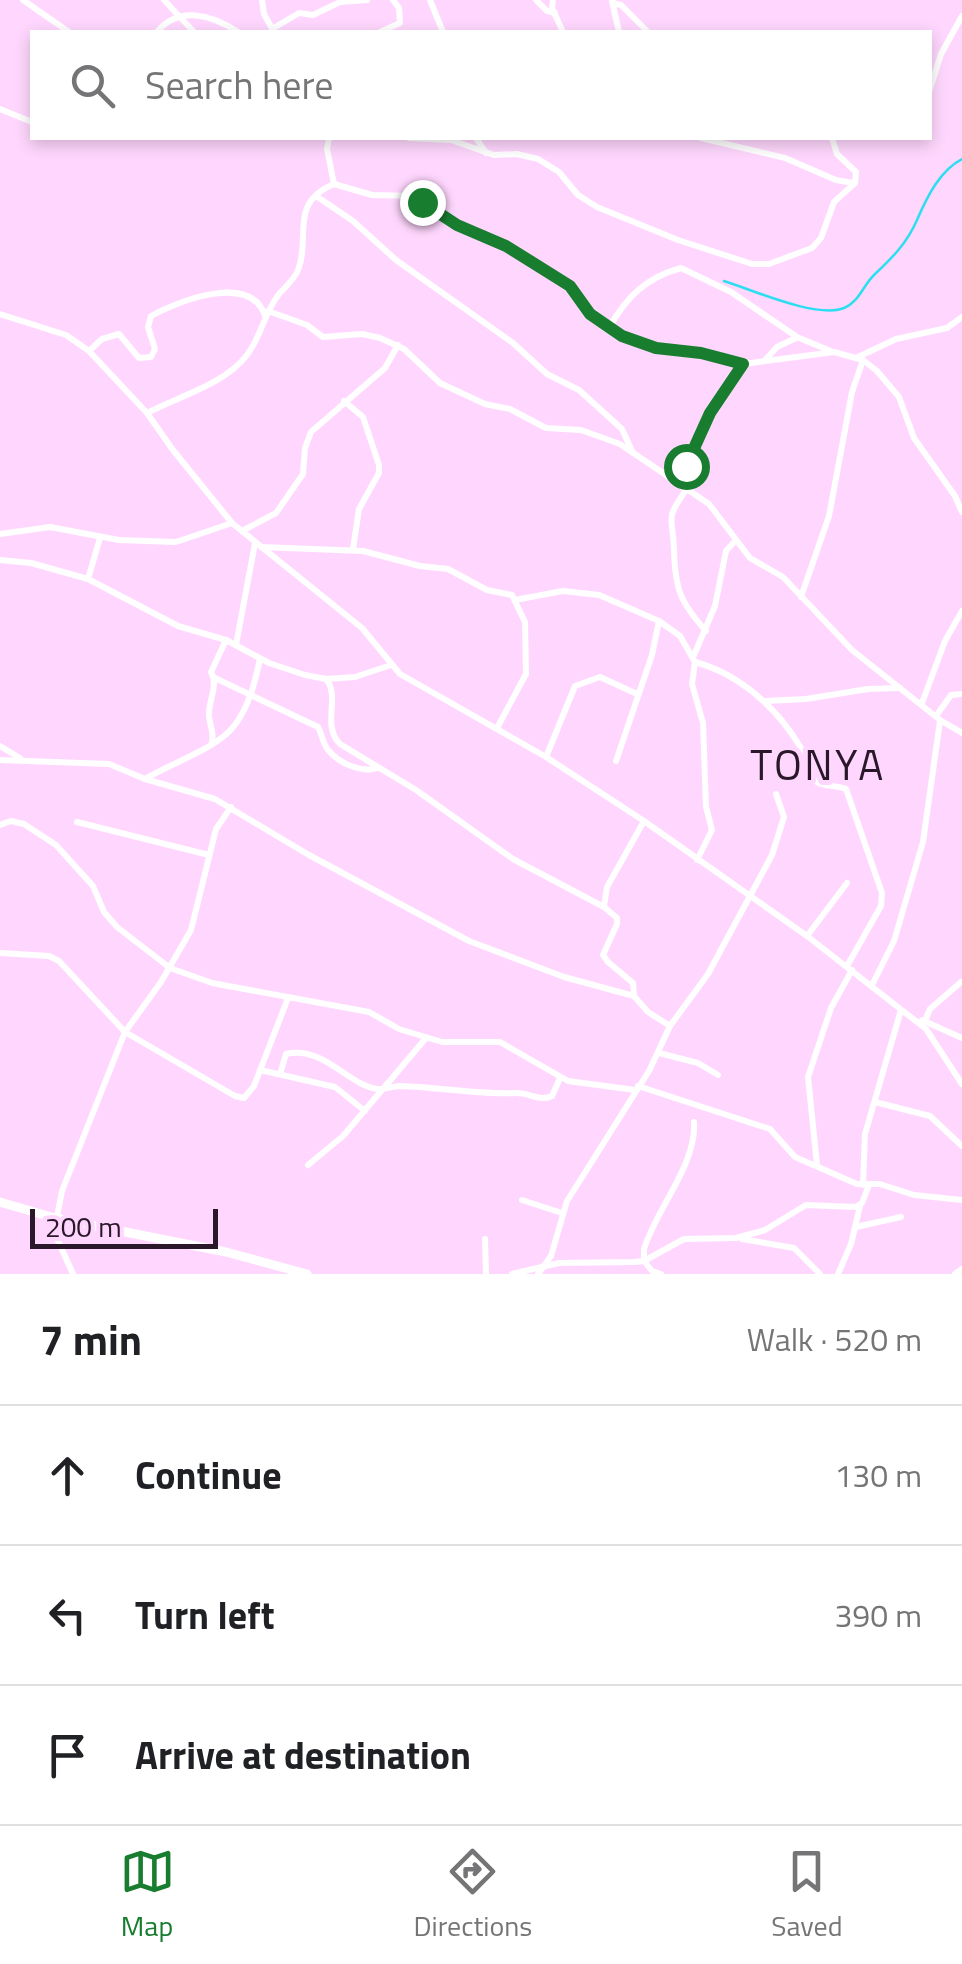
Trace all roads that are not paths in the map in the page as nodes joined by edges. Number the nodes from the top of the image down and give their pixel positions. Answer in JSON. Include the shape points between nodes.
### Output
{"nodes":[{"id":1,"x":23,"y":0,"type":"edge"},
{"id":2,"x":164,"y":0,"type":"edge"},
{"id":3,"x":262,"y":0,"type":"edge"},
{"id":4,"x":367,"y":0,"type":"edge"},
{"id":5,"x":393,"y":0,"type":"edge"},
{"id":6,"x":430,"y":0,"type":"edge"},
{"id":7,"x":536,"y":0,"type":"edge"},
{"id":8,"x":553,"y":0,"type":"edge"},
{"id":9,"x":613,"y":2,"type":"edge"},
{"id":10,"x":555,"y":13,"type":"junction"},
{"id":11,"x":176,"y":16,"type":"junction"},
{"id":12,"x":962,"y":16,"type":"edge"},
{"id":13,"x":66,"y":30,"type":"edge"},
{"id":14,"x":159,"y":30,"type":"edge"},
{"id":15,"x":192,"y":30,"type":"edge"},
{"id":16,"x":233,"y":30,"type":"edge"},
{"id":17,"x":273,"y":30,"type":"edge"},
{"id":18,"x":384,"y":30,"type":"edge"},
{"id":19,"x":442,"y":30,"type":"edge"},
{"id":20,"x":562,"y":30,"type":"edge"},
{"id":21,"x":618,"y":30,"type":"edge"},
{"id":22,"x":646,"y":30,"type":"edge"},
{"id":23,"x":932,"y":82,"type":"edge"},
{"id":24,"x":0,"y":109,"type":"edge"},
{"id":25,"x":30,"y":121,"type":"edge"},
{"id":26,"x":329,"y":140,"type":"edge"},
{"id":27,"x":451,"y":140,"type":"edge"},
{"id":28,"x":477,"y":140,"type":"edge"},
{"id":29,"x":709,"y":140,"type":"edge"},
{"id":30,"x":833,"y":140,"type":"edge"},
{"id":31,"x":486,"y":153,"type":"junction"},
{"id":32,"x":854,"y":183,"type":"junction"},
{"id":33,"x":334,"y":184,"type":"junction"},
{"id":34,"x":316,"y":196,"type":"junction"},
{"id":35,"x":0,"y":314,"type":"edge"},
{"id":36,"x":266,"y":314,"type":"junction"},
{"id":37,"x":962,"y":317,"type":"edge"},
{"id":38,"x":609,"y":328,"type":"junction"},
{"id":39,"x":797,"y":337,"type":"junction"},
{"id":40,"x":398,"y":345,"type":"junction"},
{"id":41,"x":89,"y":351,"type":"junction"},
{"id":42,"x":834,"y":352,"type":"junction"},
{"id":43,"x":766,"y":359,"type":"junction"},
{"id":44,"x":860,"y":359,"type":"junction"},
{"id":45,"x":743,"y":364,"type":"junction"},
{"id":46,"x":344,"y":401,"type":"junction"},
{"id":47,"x":147,"y":412,"type":"junction"},
{"id":48,"x":633,"y":452,"type":"junction"},
{"id":49,"x":684,"y":489,"type":"junction"},
{"id":50,"x":962,"y":512,"type":"edge"},
{"id":51,"x":232,"y":523,"type":"junction"},
{"id":52,"x":242,"y":531,"type":"junction"},
{"id":53,"x":0,"y":534,"type":"edge"},
{"id":54,"x":100,"y":538,"type":"junction"},
{"id":55,"x":735,"y":540,"type":"junction"},
{"id":56,"x":257,"y":543,"type":"junction"},
{"id":57,"x":353,"y":550,"type":"junction"},
{"id":58,"x":0,"y":560,"type":"edge"},
{"id":59,"x":88,"y":579,"type":"junction"},
{"id":60,"x":801,"y":597,"type":"junction"},
{"id":61,"x":516,"y":600,"type":"junction"},
{"id":62,"x":962,"y":611,"type":"edge"},
{"id":63,"x":660,"y":621,"type":"junction"},
{"id":64,"x":706,"y":631,"type":"junction"},
{"id":65,"x":226,"y":640,"type":"junction"},
{"id":66,"x":236,"y":644,"type":"junction"},
{"id":67,"x":260,"y":659,"type":"junction"},
{"id":68,"x":694,"y":659,"type":"junction"},
{"id":69,"x":391,"y":665,"type":"junction"},
{"id":70,"x":214,"y":678,"type":"junction"},
{"id":71,"x":326,"y":679,"type":"junction"},
{"id":72,"x":901,"y":688,"type":"junction"},
{"id":73,"x":250,"y":694,"type":"junction"},
{"id":74,"x":638,"y":694,"type":"junction"},
{"id":75,"x":962,"y":694,"type":"edge"},
{"id":76,"x":765,"y":700,"type":"junction"},
{"id":77,"x":922,"y":704,"type":"junction"},
{"id":78,"x":938,"y":718,"type":"junction"},
{"id":79,"x":496,"y":728,"type":"junction"},
{"id":80,"x":962,"y":734,"type":"edge"},
{"id":81,"x":211,"y":743,"type":"junction"},
{"id":82,"x":0,"y":746,"type":"edge"},
{"id":83,"x":546,"y":757,"type":"junction"},
{"id":84,"x":20,"y":758,"type":"junction"},
{"id":85,"x":0,"y":760,"type":"edge"},
{"id":86,"x":616,"y":761,"type":"dead end"},
{"id":87,"x":378,"y":768,"type":"junction"},
{"id":88,"x":144,"y":779,"type":"junction"},
{"id":89,"x":776,"y":794,"type":"dead end"},
{"id":90,"x":232,"y":807,"type":"junction"},
{"id":91,"x":644,"y":821,"type":"junction"},
{"id":92,"x":76,"y":822,"type":"dead end"},
{"id":93,"x":0,"y":825,"type":"edge"},
{"id":94,"x":209,"y":854,"type":"junction"},
{"id":95,"x":698,"y":860,"type":"junction"},
{"id":96,"x":847,"y":883,"type":"dead end"},
{"id":97,"x":748,"y":896,"type":"junction"},
{"id":98,"x":604,"y":907,"type":"junction"},
{"id":99,"x":808,"y":936,"type":"junction"},
{"id":100,"x":0,"y":953,"type":"edge"},
{"id":101,"x":170,"y":968,"type":"junction"},
{"id":102,"x":850,"y":968,"type":"junction"},
{"id":103,"x":947,"y":977,"type":"dead end"},
{"id":104,"x":961,"y":982,"type":"edge"},
{"id":105,"x":872,"y":985,"type":"junction"},
{"id":106,"x":634,"y":996,"type":"junction"},
{"id":107,"x":288,"y":998,"type":"junction"},
{"id":108,"x":901,"y":1010,"type":"junction"},
{"id":109,"x":912,"y":1017,"type":"junction"},
{"id":110,"x":925,"y":1021,"type":"junction"},
{"id":111,"x":670,"y":1026,"type":"junction"},
{"id":112,"x":126,"y":1032,"type":"junction"},
{"id":113,"x":426,"y":1038,"type":"junction"},
{"id":114,"x":962,"y":1038,"type":"edge"},
{"id":115,"x":659,"y":1052,"type":"junction"},
{"id":116,"x":260,"y":1070,"type":"junction"},
{"id":117,"x":280,"y":1074,"type":"junction"},
{"id":118,"x":718,"y":1075,"type":"dead end"},
{"id":119,"x":560,"y":1078,"type":"junction"},
{"id":120,"x":962,"y":1084,"type":"edge"},
{"id":121,"x":637,"y":1088,"type":"junction"},
{"id":122,"x":382,"y":1090,"type":"junction"},
{"id":123,"x":875,"y":1102,"type":"junction"},
{"id":124,"x":365,"y":1111,"type":"junction"},
{"id":125,"x":694,"y":1122,"type":"dead end"},
{"id":126,"x":962,"y":1146,"type":"edge"},
{"id":127,"x":308,"y":1165,"type":"dead end"},
{"id":128,"x":816,"y":1165,"type":"junction"},
{"id":129,"x":866,"y":1185,"type":"junction"},
{"id":130,"x":522,"y":1200,"type":"dead end"},
{"id":131,"x":962,"y":1200,"type":"edge"},
{"id":132,"x":860,"y":1205,"type":"junction"},
{"id":133,"x":2,"y":1206,"type":"edge"},
{"id":134,"x":562,"y":1213,"type":"junction"},
{"id":135,"x":901,"y":1217,"type":"dead end"},
{"id":136,"x":54,"y":1218,"type":"junction"},
{"id":137,"x":856,"y":1227,"type":"junction"},
{"id":138,"x":736,"y":1238,"type":"junction"},
{"id":139,"x":486,"y":1239,"type":"dead end"},
{"id":140,"x":644,"y":1260,"type":"junction"},
{"id":141,"x":547,"y":1264,"type":"junction"},
{"id":142,"x":962,"y":1269,"type":"edge"},
{"id":143,"x":73,"y":1274,"type":"edge"},
{"id":144,"x":308,"y":1274,"type":"edge"},
{"id":145,"x":486,"y":1274,"type":"edge"},
{"id":146,"x":512,"y":1274,"type":"edge"},
{"id":147,"x":538,"y":1274,"type":"edge"},
{"id":148,"x":661,"y":1274,"type":"edge"},
{"id":149,"x":820,"y":1274,"type":"edge"},
{"id":150,"x":838,"y":1274,"type":"edge"},
{"id":151,"x":954,"y":1274,"type":"edge"}],
"edges":[{"from":1,"to":13,"type":"street"},
{"from":2,"to":11,"type":"street"},
{"from":3,"to":17,"type":"street"},
{"from":4,"to":17,"type":"street","via":[[298,13]]},
{"from":5,"to":18,"type":"street","via":[[400,23]]},
{"from":6,"to":19,"type":"street"},
{"from":7,"to":10,"type":"street"},
{"from":8,"to":10,"type":"street"},
{"from":9,"to":21,"type":"street"},
{"from":9,"to":22,"type":"street"},
{"from":10,"to":20,"type":"street"},
{"from":11,"to":14,"type":"street"},
{"from":11,"to":15,"type":"street"},
{"from":11,"to":16,"type":"street","via":[[196,15]]},
{"from":12,"to":23,"type":"street"},
{"from":24,"to":25,"type":"street"},
{"from":26,"to":33,"type":"street"},
{"from":27,"to":31,"type":"street"},
{"from":28,"to":31,"type":"street"},
{"from":29,"to":32,"type":"street"},
{"from":30,"to":32,"type":"street","via":[[856,172]]},
{"from":31,"to":32,"type":"street","via":[[538,159],[596,207],[752,264],[812,248],[834,202]]},
{"from":33,"to":34,"type":"street"},
{"from":33,"to":38,"type":"street","via":[[372,195],[416,196],[570,286]]},
{"from":34,"to":36,"type":"street","via":[[303,220],[300,267]]},
{"from":34,"to":48,"type":"street","via":[[547,374],[579,390],[622,428]]},
{"from":35,"to":41,"type":"street","via":[[66,336]]},
{"from":36,"to":40,"type":"street","via":[[307,325],[323,338],[362,334]]},
{"from":36,"to":41,"type":"street","via":[[248,297],[202,294],[151,316],[150,358],[138,358],[118,334]]},
{"from":36,"to":47,"type":"street","via":[[249,352],[232,370]]},
{"from":37,"to":44,"type":"street"},
{"from":38,"to":39,"type":"street","via":[[646,282],[681,268]]},
{"from":38,"to":45,"type":"street","via":[[656,348]]},
{"from":39,"to":42,"type":"street"},
{"from":39,"to":43,"type":"street"},
{"from":40,"to":46,"type":"street","via":[[384,368]]},
{"from":40,"to":48,"type":"street","via":[[444,386],[541,426],[590,432]]},
{"from":41,"to":47,"type":"street"},
{"from":42,"to":43,"type":"street"},
{"from":42,"to":44,"type":"street"},
{"from":43,"to":45,"type":"street"},
{"from":44,"to":50,"type":"street","via":[[899,397],[914,438]]},
{"from":44,"to":60,"type":"street","via":[[829,516]]},
{"from":45,"to":49,"type":"street","via":[[710,413],[686,464],[691,478]]},
{"from":46,"to":52,"type":"street","via":[[307,438],[303,474],[283,504]]},
{"from":46,"to":57,"type":"street","via":[[364,417],[379,466],[359,509]]},
{"from":47,"to":51,"type":"street"},
{"from":48,"to":49,"type":"street"},
{"from":49,"to":55,"type":"street","via":[[718,512]]},
{"from":49,"to":64,"type":"street","via":[[670,515],[675,582]]},
{"from":51,"to":52,"type":"street"},
{"from":51,"to":54,"type":"street","via":[[176,542]]},
{"from":52,"to":56,"type":"street"},
{"from":53,"to":54,"type":"street","via":[[50,527]]},
{"from":54,"to":59,"type":"street"},
{"from":55,"to":60,"type":"street"},
{"from":55,"to":64,"type":"street","via":[[726,551]]},
{"from":56,"to":57,"type":"street"},
{"from":56,"to":66,"type":"street"},
{"from":56,"to":69,"type":"street","via":[[362,628]]},
{"from":57,"to":61,"type":"street","via":[[448,569]]},
{"from":58,"to":59,"type":"street"},
{"from":59,"to":65,"type":"street","via":[[178,626]]},
{"from":60,"to":72,"type":"street"},
{"from":61,"to":63,"type":"street","via":[[584,592]]},
{"from":61,"to":79,"type":"street","via":[[525,622],[526,674]]},
{"from":62,"to":77,"type":"street"},
{"from":63,"to":68,"type":"street"},
{"from":63,"to":74,"type":"street"},
{"from":64,"to":68,"type":"street"},
{"from":65,"to":66,"type":"street"},
{"from":65,"to":70,"type":"street"},
{"from":66,"to":67,"type":"street"},
{"from":67,"to":71,"type":"street"},
{"from":67,"to":73,"type":"street"},
{"from":68,"to":76,"type":"street"},
{"from":68,"to":95,"type":"street","via":[[712,830]]},
{"from":69,"to":71,"type":"street","via":[[355,678]]},
{"from":69,"to":79,"type":"street"},
{"from":70,"to":73,"type":"street"},
{"from":70,"to":81,"type":"street"},
{"from":71,"to":87,"type":"street","via":[[332,686],[334,738]]},
{"from":72,"to":76,"type":"street"},
{"from":72,"to":77,"type":"street"},
{"from":73,"to":81,"type":"street","via":[[234,726]]},
{"from":73,"to":87,"type":"street","via":[[318,727],[338,758],[364,771]]},
{"from":74,"to":83,"type":"street","via":[[600,677],[575,686]]},
{"from":74,"to":86,"type":"street"},
{"from":75,"to":78,"type":"street","via":[[951,695]]},
{"from":76,"to":102,"type":"street","via":[[800,747],[815,782],[846,789],[882,893]]},
{"from":77,"to":78,"type":"street"},
{"from":78,"to":80,"type":"street"},
{"from":78,"to":105,"type":"street","via":[[923,842],[894,941]]},
{"from":79,"to":83,"type":"street"},
{"from":81,"to":88,"type":"street"},
{"from":82,"to":84,"type":"street"},
{"from":83,"to":91,"type":"street"},
{"from":84,"to":85,"type":"street"},
{"from":84,"to":88,"type":"street","via":[[109,764]]},
{"from":87,"to":98,"type":"street","via":[[513,859]]},
{"from":88,"to":90,"type":"street"},
{"from":89,"to":97,"type":"street","via":[[781,830]]},
{"from":90,"to":94,"type":"street"},
{"from":90,"to":106,"type":"street","via":[[469,941]]},
{"from":91,"to":95,"type":"street"},
{"from":91,"to":98,"type":"street","via":[[606,887]]},
{"from":92,"to":94,"type":"street"},
{"from":93,"to":101,"type":"street","via":[[24,824],[56,845],[93,886],[117,927]]},
{"from":94,"to":101,"type":"street","via":[[191,930]]},
{"from":95,"to":97,"type":"street"},
{"from":96,"to":99,"type":"street"},
{"from":97,"to":99,"type":"street"},
{"from":97,"to":111,"type":"street","via":[[708,974]]},
{"from":98,"to":106,"type":"street","via":[[617,924],[603,955],[633,983]]},
{"from":99,"to":102,"type":"street"},
{"from":100,"to":112,"type":"street","via":[[59,961]]},
{"from":101,"to":107,"type":"street","via":[[212,984]]},
{"from":101,"to":112,"type":"street"},
{"from":102,"to":105,"type":"street"},
{"from":102,"to":128,"type":"street","via":[[808,1076]]},
{"from":103,"to":104,"type":"street"},
{"from":104,"to":110,"type":"street","via":[[930,1008]]},
{"from":105,"to":108,"type":"street"},
{"from":106,"to":111,"type":"street"},
{"from":107,"to":113,"type":"street","via":[[369,1012]]},
{"from":107,"to":116,"type":"street"},
{"from":108,"to":109,"type":"street"},
{"from":108,"to":123,"type":"street"},
{"from":109,"to":110,"type":"street"},
{"from":109,"to":120,"type":"street"},
{"from":110,"to":114,"type":"street"},
{"from":111,"to":115,"type":"street"},
{"from":112,"to":116,"type":"street","via":[[235,1096],[248,1095]]},
{"from":112,"to":136,"type":"street"},
{"from":113,"to":119,"type":"street","via":[[500,1042]]},
{"from":113,"to":122,"type":"street"},
{"from":115,"to":118,"type":"street"},
{"from":115,"to":121,"type":"street"},
{"from":116,"to":117,"type":"street"},
{"from":117,"to":122,"type":"street","via":[[286,1054],[294,1052]]},
{"from":117,"to":124,"type":"street","via":[[335,1086]]},
{"from":119,"to":121,"type":"street"},
{"from":119,"to":122,"type":"street","via":[[545,1099],[404,1086]]},
{"from":121,"to":128,"type":"street","via":[[770,1129],[793,1155]]},
{"from":121,"to":134,"type":"street"},
{"from":122,"to":124,"type":"street"},
{"from":123,"to":126,"type":"street","via":[[930,1116]]},
{"from":123,"to":129,"type":"street","via":[[864,1136]]},
{"from":124,"to":127,"type":"street"},
{"from":125,"to":140,"type":"street","via":[[678,1181]]},
{"from":128,"to":129,"type":"street"},
{"from":129,"to":131,"type":"street"},
{"from":129,"to":132,"type":"street"},
{"from":130,"to":134,"type":"street"},
{"from":132,"to":137,"type":"street"},
{"from":132,"to":138,"type":"street","via":[[806,1205],[774,1226]]},
{"from":133,"to":136,"type":"street"},
{"from":134,"to":141,"type":"street"},
{"from":135,"to":137,"type":"street"},
{"from":136,"to":143,"type":"street"},
{"from":136,"to":144,"type":"street"},
{"from":137,"to":150,"type":"street"},
{"from":138,"to":140,"type":"street","via":[[684,1239]]},
{"from":138,"to":149,"type":"street","via":[[794,1248]]},
{"from":139,"to":145,"type":"street"},
{"from":140,"to":141,"type":"street"},
{"from":140,"to":148,"type":"street"},
{"from":141,"to":146,"type":"street"},
{"from":141,"to":147,"type":"street"},
{"from":142,"to":151,"type":"street"}]}
